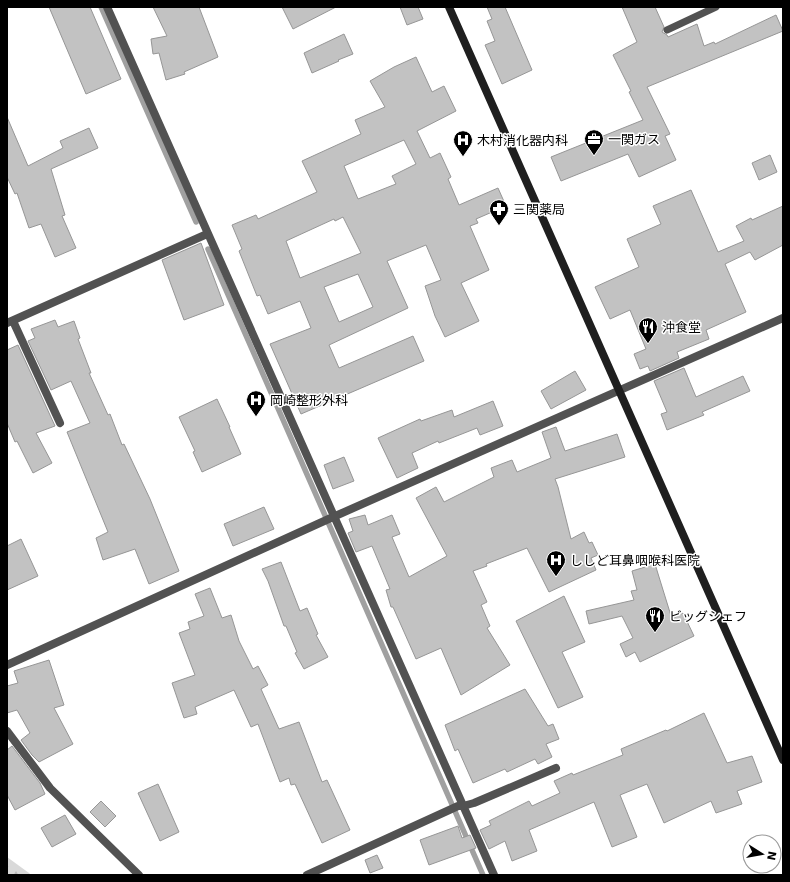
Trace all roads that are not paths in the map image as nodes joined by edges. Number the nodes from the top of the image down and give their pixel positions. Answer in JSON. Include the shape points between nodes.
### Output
{"nodes":[{"id":1,"x":107,"y":7,"type":"edge"},
{"id":2,"x":449,"y":7,"type":"edge"},
{"id":3,"x":716,"y":7,"type":"edge"},
{"id":4,"x":667,"y":30,"type":"dead end"},
{"id":5,"x":207,"y":234,"type":"junction"},
{"id":6,"x":783,"y":318,"type":"edge"},
{"id":7,"x":10,"y":322,"type":"edge"},
{"id":8,"x":619,"y":391,"type":"junction"},
{"id":9,"x":60,"y":423,"type":"dead end"},
{"id":10,"x":333,"y":517,"type":"junction"},
{"id":11,"x":7,"y":665,"type":"edge"},
{"id":12,"x":7,"y":731,"type":"edge"},
{"id":13,"x":783,"y":760,"type":"edge"},
{"id":14,"x":556,"y":768,"type":"dead end"},
{"id":15,"x":463,"y":806,"type":"junction"},
{"id":16,"x":139,"y":875,"type":"edge"},
{"id":17,"x":307,"y":875,"type":"edge"},
{"id":18,"x":494,"y":875,"type":"edge"}],
"edges":[{"from":1,"to":5,"type":"street"},
{"from":2,"to":8,"type":"street"},
{"from":3,"to":4,"type":"lane"},
{"from":5,"to":7,"type":"street"},
{"from":5,"to":10,"type":"street"},
{"from":6,"to":8,"type":"street"},
{"from":7,"to":9,"type":"street"},
{"from":8,"to":10,"type":"street"},
{"from":8,"to":13,"type":"street"},
{"from":10,"to":11,"type":"street"},
{"from":10,"to":15,"type":"street"},
{"from":12,"to":16,"type":"street","via":[[50,788]]},
{"from":14,"to":15,"type":"street"},
{"from":15,"to":17,"type":"street","via":[[458,806]]},
{"from":15,"to":18,"type":"street"}]}
